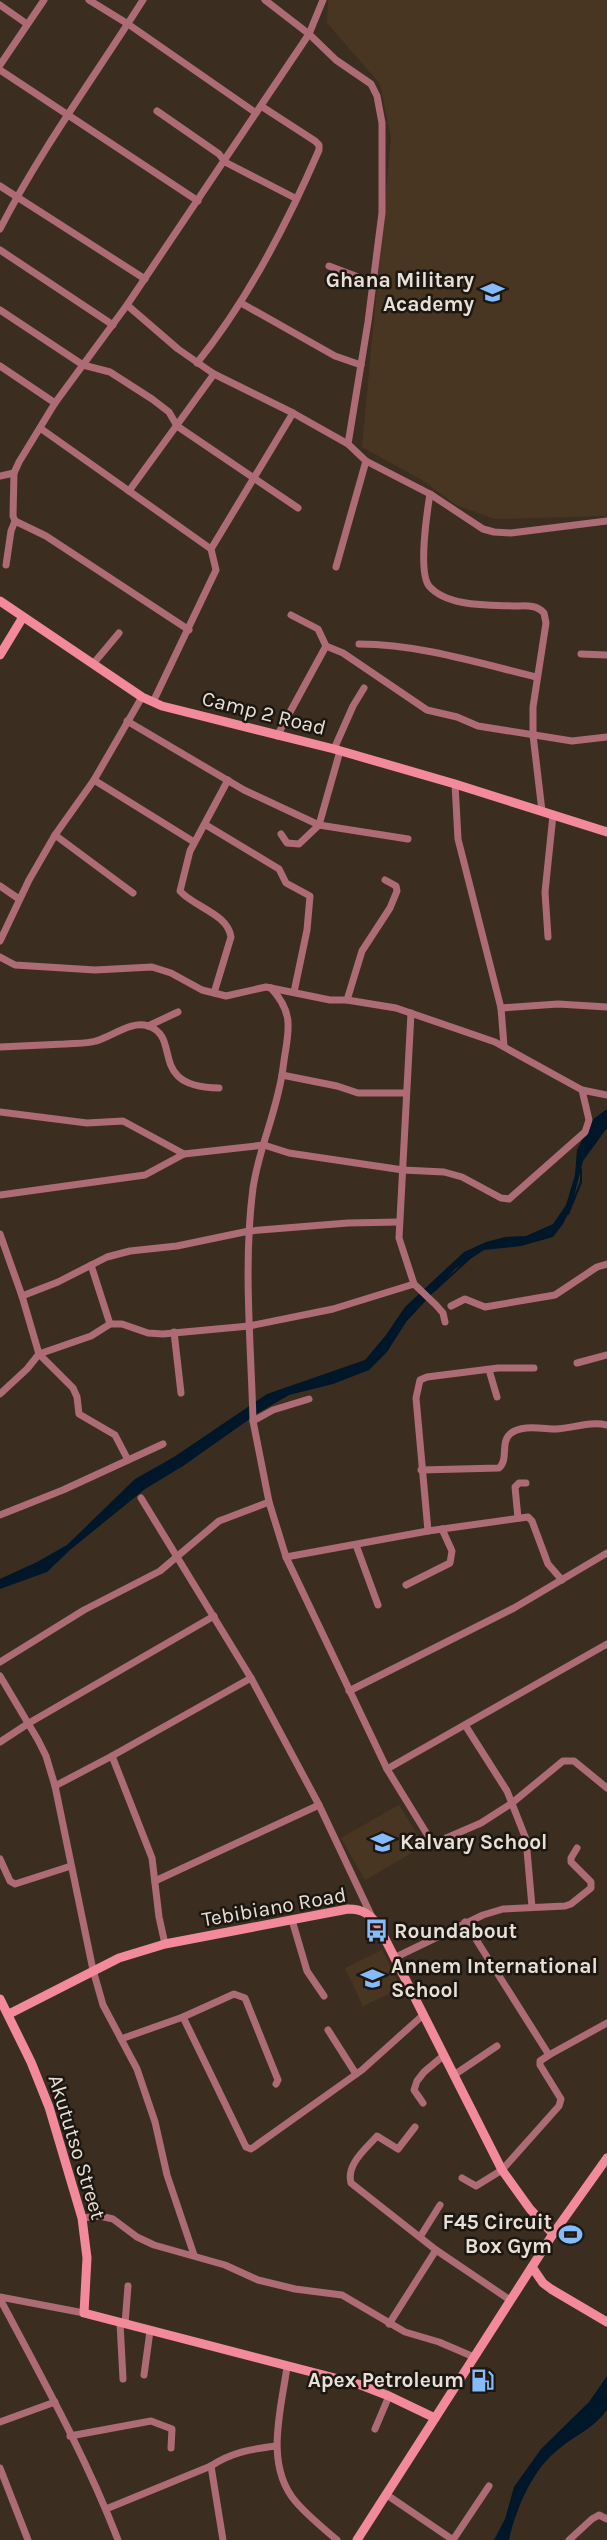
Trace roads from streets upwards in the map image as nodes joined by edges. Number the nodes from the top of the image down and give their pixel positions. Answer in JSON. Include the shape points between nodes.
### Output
{"nodes":[{"id":1,"x":44,"y":0,"type":"edge"},
{"id":2,"x":89,"y":0,"type":"edge"},
{"id":3,"x":143,"y":0,"type":"edge"},
{"id":4,"x":265,"y":0,"type":"edge"},
{"id":5,"x":324,"y":0,"type":"edge"},
{"id":6,"x":0,"y":5,"type":"edge"},
{"id":7,"x":27,"y":24,"type":"junction"},
{"id":8,"x":128,"y":24,"type":"junction"},
{"id":9,"x":309,"y":34,"type":"junction"},
{"id":10,"x":0,"y":65,"type":"edge"},
{"id":11,"x":0,"y":70,"type":"edge"},
{"id":12,"x":261,"y":106,"type":"junction"},
{"id":13,"x":156,"y":111,"type":"dead end"},
{"id":14,"x":256,"y":113,"type":"junction"},
{"id":15,"x":67,"y":116,"type":"junction"},
{"id":16,"x":225,"y":162,"type":"junction"},
{"id":17,"x":0,"y":186,"type":"edge"},
{"id":18,"x":16,"y":197,"type":"junction"},
{"id":19,"x":295,"y":198,"type":"junction"},
{"id":20,"x":198,"y":201,"type":"junction"},
{"id":21,"x":0,"y":229,"type":"edge"},
{"id":22,"x":0,"y":250,"type":"edge"},
{"id":23,"x":329,"y":266,"type":"dead end"},
{"id":24,"x":145,"y":279,"type":"junction"},
{"id":25,"x":374,"y":283,"type":"junction"},
{"id":26,"x":241,"y":303,"type":"junction"},
{"id":27,"x":127,"y":305,"type":"junction"},
{"id":28,"x":0,"y":310,"type":"edge"},
{"id":29,"x":113,"y":325,"type":"junction"},
{"id":30,"x":197,"y":363,"type":"junction"},
{"id":31,"x":83,"y":365,"type":"junction"},
{"id":32,"x":361,"y":365,"type":"junction"},
{"id":33,"x":0,"y":366,"type":"edge"},
{"id":34,"x":214,"y":374,"type":"junction"},
{"id":35,"x":55,"y":403,"type":"junction"},
{"id":36,"x":293,"y":413,"type":"junction"},
{"id":37,"x":177,"y":426,"type":"junction"},
{"id":38,"x":40,"y":428,"type":"junction"},
{"id":39,"x":348,"y":444,"type":"junction"},
{"id":40,"x":366,"y":461,"type":"junction"},
{"id":41,"x":15,"y":473,"type":"junction"},
{"id":42,"x":0,"y":476,"type":"edge"},
{"id":43,"x":254,"y":480,"type":"junction"},
{"id":44,"x":129,"y":491,"type":"junction"},
{"id":45,"x":430,"y":494,"type":"junction"},
{"id":46,"x":298,"y":508,"type":"dead end"},
{"id":47,"x":15,"y":521,"type":"junction"},
{"id":48,"x":607,"y":521,"type":"edge"},
{"id":49,"x":211,"y":549,"type":"junction"},
{"id":50,"x":6,"y":565,"type":"dead end"},
{"id":51,"x":336,"y":567,"type":"dead end"},
{"id":52,"x":0,"y":602,"type":"edge"},
{"id":53,"x":291,"y":615,"type":"dead end"},
{"id":54,"x":23,"y":617,"type":"junction"},
{"id":55,"x":189,"y":630,"type":"junction"},
{"id":56,"x":118,"y":633,"type":"dead end"},
{"id":57,"x":359,"y":644,"type":"dead end"},
{"id":58,"x":326,"y":646,"type":"junction"},
{"id":59,"x":581,"y":654,"type":"dead end"},
{"id":60,"x":0,"y":655,"type":"edge"},
{"id":61,"x":607,"y":655,"type":"edge"},
{"id":62,"x":93,"y":664,"type":"junction"},
{"id":63,"x":536,"y":677,"type":"junction"},
{"id":64,"x":364,"y":688,"type":"dead end"},
{"id":65,"x":142,"y":697,"type":"junction"},
{"id":66,"x":153,"y":702,"type":"junction"},
{"id":67,"x":127,"y":721,"type":"junction"},
{"id":68,"x":533,"y":735,"type":"junction"},
{"id":69,"x":277,"y":736,"type":"junction"},
{"id":70,"x":607,"y":737,"type":"edge"},
{"id":71,"x":337,"y":750,"type":"junction"},
{"id":72,"x":94,"y":780,"type":"junction"},
{"id":73,"x":228,"y":780,"type":"junction"},
{"id":74,"x":455,"y":784,"type":"junction"},
{"id":75,"x":542,"y":811,"type":"junction"},
{"id":76,"x":553,"y":814,"type":"junction"},
{"id":77,"x":206,"y":825,"type":"junction"},
{"id":78,"x":319,"y":825,"type":"junction"},
{"id":79,"x":607,"y":832,"type":"edge"},
{"id":80,"x":281,"y":834,"type":"dead end"},
{"id":81,"x":55,"y":835,"type":"junction"},
{"id":82,"x":408,"y":839,"type":"dead end"},
{"id":83,"x":194,"y":842,"type":"junction"},
{"id":84,"x":385,"y":880,"type":"dead end"},
{"id":85,"x":0,"y":886,"type":"edge"},
{"id":86,"x":133,"y":893,"type":"dead end"},
{"id":87,"x":20,"y":899,"type":"junction"},
{"id":88,"x":3,"y":929,"type":"edge"},
{"id":89,"x":548,"y":937,"type":"dead end"},
{"id":90,"x":0,"y":941,"type":"edge"},
{"id":91,"x":0,"y":957,"type":"edge"},
{"id":92,"x":271,"y":988,"type":"junction"},
{"id":93,"x":294,"y":992,"type":"junction"},
{"id":94,"x":214,"y":993,"type":"junction"},
{"id":95,"x":346,"y":1000,"type":"junction"},
{"id":96,"x":607,"y":1007,"type":"edge"},
{"id":97,"x":501,"y":1008,"type":"junction"},
{"id":98,"x":178,"y":1012,"type":"dead end"},
{"id":99,"x":411,"y":1012,"type":"junction"},
{"id":100,"x":148,"y":1026,"type":"junction"},
{"id":101,"x":504,"y":1046,"type":"junction"},
{"id":102,"x":0,"y":1047,"type":"edge"},
{"id":103,"x":282,"y":1075,"type":"junction"},
{"id":104,"x":219,"y":1088,"type":"dead end"},
{"id":105,"x":582,"y":1090,"type":"junction"},
{"id":106,"x":406,"y":1093,"type":"junction"},
{"id":107,"x":607,"y":1095,"type":"edge"},
{"id":108,"x":0,"y":1112,"type":"edge"},
{"id":109,"x":264,"y":1145,"type":"junction"},
{"id":110,"x":184,"y":1154,"type":"junction"},
{"id":111,"x":403,"y":1170,"type":"junction"},
{"id":112,"x":0,"y":1195,"type":"edge"},
{"id":113,"x":399,"y":1222,"type":"junction"},
{"id":114,"x":249,"y":1231,"type":"junction"},
{"id":115,"x":0,"y":1234,"type":"edge"},
{"id":116,"x":607,"y":1264,"type":"edge"},
{"id":117,"x":91,"y":1265,"type":"junction"},
{"id":118,"x":414,"y":1284,"type":"junction"},
{"id":119,"x":22,"y":1296,"type":"junction"},
{"id":120,"x":451,"y":1306,"type":"dead end"},
{"id":121,"x":445,"y":1322,"type":"dead end"},
{"id":122,"x":110,"y":1324,"type":"junction"},
{"id":123,"x":249,"y":1326,"type":"junction"},
{"id":124,"x":174,"y":1332,"type":"junction"},
{"id":125,"x":39,"y":1354,"type":"junction"},
{"id":126,"x":607,"y":1354,"type":"edge"},
{"id":127,"x":577,"y":1363,"type":"dead end"},
{"id":128,"x":534,"y":1368,"type":"dead end"},
{"id":129,"x":489,"y":1370,"type":"junction"},
{"id":130,"x":181,"y":1393,"type":"dead end"},
{"id":131,"x":0,"y":1394,"type":"edge"},
{"id":132,"x":497,"y":1397,"type":"dead end"},
{"id":133,"x":309,"y":1399,"type":"dead end"},
{"id":134,"x":253,"y":1418,"type":"junction"},
{"id":135,"x":607,"y":1425,"type":"edge"},
{"id":136,"x":163,"y":1444,"type":"dead end"},
{"id":137,"x":128,"y":1460,"type":"junction"},
{"id":138,"x":421,"y":1470,"type":"junction"},
{"id":139,"x":526,"y":1483,"type":"dead end"},
{"id":140,"x":141,"y":1498,"type":"dead end"},
{"id":141,"x":269,"y":1502,"type":"junction"},
{"id":142,"x":0,"y":1515,"type":"edge"},
{"id":143,"x":518,"y":1518,"type":"junction"},
{"id":144,"x":442,"y":1529,"type":"junction"},
{"id":145,"x":428,"y":1531,"type":"junction"},
{"id":146,"x":356,"y":1545,"type":"junction"},
{"id":147,"x":607,"y":1553,"type":"edge"},
{"id":148,"x":286,"y":1557,"type":"junction"},
{"id":149,"x":177,"y":1558,"type":"junction"},
{"id":150,"x":561,"y":1580,"type":"junction"},
{"id":151,"x":406,"y":1585,"type":"dead end"},
{"id":152,"x":378,"y":1605,"type":"dead end"},
{"id":153,"x":214,"y":1616,"type":"junction"},
{"id":154,"x":607,"y":1644,"type":"edge"},
{"id":155,"x":0,"y":1662,"type":"edge"},
{"id":156,"x":0,"y":1676,"type":"edge"},
{"id":157,"x":251,"y":1678,"type":"junction"},
{"id":158,"x":349,"y":1691,"type":"junction"},
{"id":159,"x":28,"y":1723,"type":"junction"},
{"id":160,"x":465,"y":1725,"type":"junction"},
{"id":161,"x":0,"y":1742,"type":"edge"},
{"id":162,"x":112,"y":1756,"type":"junction"},
{"id":163,"x":387,"y":1769,"type":"junction"},
{"id":164,"x":55,"y":1786,"type":"junction"},
{"id":165,"x":607,"y":1788,"type":"edge"},
{"id":166,"x":512,"y":1803,"type":"junction"},
{"id":167,"x":319,"y":1805,"type":"junction"},
{"id":168,"x":577,"y":1848,"type":"dead end"},
{"id":169,"x":0,"y":1859,"type":"edge"},
{"id":170,"x":71,"y":1866,"type":"junction"},
{"id":171,"x":154,"y":1881,"type":"junction"},
{"id":172,"x":532,"y":1907,"type":"junction"},
{"id":173,"x":371,"y":1915,"type":"junction"},
{"id":174,"x":291,"y":1920,"type":"junction"},
{"id":175,"x":465,"y":1922,"type":"junction"},
{"id":176,"x":165,"y":1944,"type":"junction"},
{"id":177,"x":394,"y":1958,"type":"junction"},
{"id":178,"x":93,"y":1970,"type":"junction"},
{"id":179,"x":324,"y":1996,"type":"dead end"},
{"id":180,"x":0,"y":2000,"type":"edge"},
{"id":181,"x":9,"y":2014,"type":"junction"},
{"id":182,"x":183,"y":2016,"type":"junction"},
{"id":183,"x":422,"y":2016,"type":"junction"},
{"id":184,"x":607,"y":2023,"type":"edge"},
{"id":185,"x":328,"y":2030,"type":"dead end"},
{"id":186,"x":121,"y":2039,"type":"junction"},
{"id":187,"x":497,"y":2046,"type":"dead end"},
{"id":188,"x":549,"y":2055,"type":"junction"},
{"id":189,"x":443,"y":2056,"type":"junction"},
{"id":190,"x":356,"y":2074,"type":"junction"},
{"id":191,"x":454,"y":2075,"type":"junction"},
{"id":192,"x":276,"y":2084,"type":"dead end"},
{"id":193,"x":423,"y":2103,"type":"dead end"},
{"id":194,"x":415,"y":2127,"type":"dead end"},
{"id":195,"x":607,"y":2158,"type":"edge"},
{"id":196,"x":502,"y":2170,"type":"junction"},
{"id":197,"x":462,"y":2178,"type":"dead end"},
{"id":198,"x":440,"y":2205,"type":"dead end"},
{"id":199,"x":82,"y":2218,"type":"junction"},
{"id":200,"x":553,"y":2234,"type":"junction"},
{"id":201,"x":420,"y":2237,"type":"junction"},
{"id":202,"x":436,"y":2250,"type":"junction"},
{"id":203,"x":194,"y":2255,"type":"junction"},
{"id":204,"x":532,"y":2268,"type":"junction"},
{"id":205,"x":128,"y":2286,"type":"dead end"},
{"id":206,"x":0,"y":2298,"type":"edge"},
{"id":207,"x":510,"y":2300,"type":"junction"},
{"id":208,"x":84,"y":2313,"type":"junction"},
{"id":209,"x":607,"y":2322,"type":"edge"},
{"id":210,"x":122,"y":2323,"type":"junction"},
{"id":211,"x":389,"y":2324,"type":"junction"},
{"id":212,"x":150,"y":2331,"type":"junction"},
{"id":213,"x":474,"y":2357,"type":"junction"},
{"id":214,"x":287,"y":2367,"type":"junction"},
{"id":215,"x":144,"y":2375,"type":"dead end"},
{"id":216,"x":123,"y":2379,"type":"dead end"},
{"id":217,"x":389,"y":2396,"type":"junction"},
{"id":218,"x":55,"y":2402,"type":"junction"},
{"id":219,"x":435,"y":2418,"type":"junction"},
{"id":220,"x":0,"y":2422,"type":"edge"},
{"id":221,"x":375,"y":2429,"type":"dead end"},
{"id":222,"x":70,"y":2436,"type":"junction"},
{"id":223,"x":276,"y":2446,"type":"junction"},
{"id":224,"x":171,"y":2448,"type":"dead end"},
{"id":225,"x":211,"y":2466,"type":"junction"},
{"id":226,"x":0,"y":2469,"type":"edge"},
{"id":227,"x":489,"y":2486,"type":"dead end"},
{"id":228,"x":387,"y":2495,"type":"junction"},
{"id":229,"x":106,"y":2509,"type":"junction"},
{"id":230,"x":607,"y":2519,"type":"edge"},
{"id":231,"x":28,"y":2540,"type":"edge"},
{"id":232,"x":118,"y":2540,"type":"edge"},
{"id":233,"x":223,"y":2540,"type":"edge"},
{"id":234,"x":337,"y":2540,"type":"edge"},
{"id":235,"x":357,"y":2540,"type":"edge"},
{"id":236,"x":569,"y":2540,"type":"edge"}],
"edges":[{"from":1,"to":7,"type":"street"},
{"from":2,"to":8,"type":"street"},
{"from":3,"to":8,"type":"street"},
{"from":4,"to":9,"type":"street"},
{"from":5,"to":9,"type":"street"},
{"from":6,"to":7,"type":"street"},
{"from":7,"to":10,"type":"street"},
{"from":8,"to":14,"type":"street"},
{"from":8,"to":15,"type":"street"},
{"from":9,"to":12,"type":"street"},
{"from":9,"to":25,"type":"street","via":[[336,60],[371,84],[377,96],[384,177]]},
{"from":11,"to":15,"type":"street"},
{"from":12,"to":14,"type":"street"},
{"from":12,"to":19,"type":"street","via":[[319,146]]},
{"from":13,"to":16,"type":"street"},
{"from":14,"to":16,"type":"street"},
{"from":15,"to":18,"type":"street"},
{"from":15,"to":20,"type":"street"},
{"from":16,"to":19,"type":"street"},
{"from":16,"to":20,"type":"street"},
{"from":17,"to":18,"type":"street"},
{"from":18,"to":21,"type":"street"},
{"from":18,"to":24,"type":"street"},
{"from":19,"to":26,"type":"street"},
{"from":20,"to":24,"type":"street"},
{"from":22,"to":29,"type":"street"},
{"from":23,"to":25,"type":"street"},
{"from":24,"to":27,"type":"street"},
{"from":25,"to":32,"type":"street"},
{"from":26,"to":30,"type":"street"},
{"from":26,"to":32,"type":"street","via":[[335,356]]},
{"from":27,"to":29,"type":"street"},
{"from":27,"to":30,"type":"street"},
{"from":28,"to":31,"type":"street"},
{"from":29,"to":31,"type":"street"},
{"from":30,"to":34,"type":"street"},
{"from":31,"to":35,"type":"street"},
{"from":31,"to":37,"type":"street","via":[[110,372],[152,399],[169,412]]},
{"from":32,"to":39,"type":"street"},
{"from":33,"to":35,"type":"street"},
{"from":34,"to":36,"type":"street"},
{"from":34,"to":37,"type":"street"},
{"from":35,"to":38,"type":"street"},
{"from":36,"to":39,"type":"street"},
{"from":36,"to":43,"type":"street"},
{"from":37,"to":43,"type":"street"},
{"from":37,"to":44,"type":"street"},
{"from":38,"to":41,"type":"street"},
{"from":38,"to":44,"type":"street"},
{"from":39,"to":40,"type":"street"},
{"from":40,"to":45,"type":"street"},
{"from":40,"to":51,"type":"street"},
{"from":41,"to":42,"type":"street"},
{"from":41,"to":47,"type":"street"},
{"from":43,"to":46,"type":"street"},
{"from":43,"to":49,"type":"street"},
{"from":44,"to":49,"type":"street"},
{"from":45,"to":48,"type":"street","via":[[483,529],[494,532]]},
{"from":45,"to":63,"type":"street","via":[[424,531],[425,578],[429,586],[448,599],[540,608],[546,622]]},
{"from":47,"to":50,"type":"street"},
{"from":47,"to":55,"type":"street","via":[[46,536]]},
{"from":49,"to":55,"type":"street","via":[[216,570]]},
{"from":52,"to":54,"type":"street","name":"Camp 2 Road"},
{"from":53,"to":58,"type":"street","via":[[318,628]]},
{"from":54,"to":60,"type":"street"},
{"from":54,"to":62,"type":"street","name":"Camp 2 Road"},
{"from":55,"to":66,"type":"street"},
{"from":56,"to":62,"type":"street"},
{"from":57,"to":63,"type":"street","via":[[456,657]]},
{"from":58,"to":68,"type":"street","via":[[343,653],[427,710],[478,726]]},
{"from":58,"to":69,"type":"street"},
{"from":59,"to":61,"type":"street"},
{"from":62,"to":65,"type":"street","name":"Camp 2 Road"},
{"from":63,"to":68,"type":"street"},
{"from":64,"to":71,"type":"street"},
{"from":65,"to":66,"type":"street","name":"Camp 2 Road"},
{"from":65,"to":67,"type":"street"},
{"from":66,"to":69,"type":"street","name":"Camp 2 Road"},
{"from":67,"to":72,"type":"street"},
{"from":67,"to":73,"type":"street"},
{"from":68,"to":70,"type":"street","via":[[576,741]]},
{"from":68,"to":75,"type":"street"},
{"from":69,"to":71,"type":"street","name":"Camp 2 Road"},
{"from":71,"to":74,"type":"street","name":"Camp 2 Road"},
{"from":71,"to":78,"type":"street"},
{"from":72,"to":81,"type":"street"},
{"from":72,"to":83,"type":"street"},
{"from":73,"to":77,"type":"street"},
{"from":73,"to":78,"type":"street"},
{"from":74,"to":75,"type":"street","name":"Camp 2 Road"},
{"from":74,"to":97,"type":"street","via":[[458,839]]},
{"from":75,"to":76,"type":"street","name":"Camp 2 Road"},
{"from":76,"to":79,"type":"street","name":"Camp 2 Road"},
{"from":76,"to":89,"type":"street","via":[[545,892]]},
{"from":77,"to":83,"type":"street"},
{"from":77,"to":93,"type":"street","via":[[279,869],[286,883],[310,896]]},
{"from":78,"to":80,"type":"street","via":[[298,844],[287,843]]},
{"from":78,"to":82,"type":"street"},
{"from":81,"to":86,"type":"street"},
{"from":81,"to":87,"type":"street"},
{"from":83,"to":94,"type":"street","via":[[180,891],[225,923],[231,938]]},
{"from":84,"to":95,"type":"street","via":[[393,883],[397,891],[362,951]]},
{"from":85,"to":87,"type":"street"},
{"from":87,"to":88,"type":"street"},
{"from":88,"to":90,"type":"street"},
{"from":91,"to":94,"type":"street","via":[[15,965],[94,970],[153,967]]},
{"from":92,"to":93,"type":"street"},
{"from":92,"to":94,"type":"street","via":[[226,996]]},
{"from":92,"to":103,"type":"street","via":[[284,1002],[289,1019]]},
{"from":93,"to":95,"type":"street"},
{"from":95,"to":99,"type":"street"},
{"from":96,"to":97,"type":"street","via":[[558,1004]]},
{"from":97,"to":101,"type":"street"},
{"from":98,"to":100,"type":"street"},
{"from":99,"to":101,"type":"street"},
{"from":99,"to":106,"type":"street"},
{"from":100,"to":102,"type":"street","via":[[139,1025],[91,1042]]},
{"from":100,"to":104,"type":"street","via":[[162,1037],[179,1080]]},
{"from":101,"to":105,"type":"street"},
{"from":103,"to":106,"type":"street","via":[[358,1093]]},
{"from":103,"to":109,"type":"street"},
{"from":105,"to":107,"type":"street"},
{"from":105,"to":111,"type":"street","via":[[589,1120],[585,1132],[509,1199],[444,1172]]},
{"from":106,"to":111,"type":"street"},
{"from":108,"to":110,"type":"street","via":[[87,1123],[123,1121]]},
{"from":109,"to":110,"type":"street"},
{"from":109,"to":111,"type":"street","via":[[289,1153]]},
{"from":109,"to":114,"type":"street"},
{"from":110,"to":112,"type":"street","via":[[145,1175]]},
{"from":111,"to":113,"type":"street"},
{"from":113,"to":114,"type":"street"},
{"from":113,"to":118,"type":"street","via":[[401,1246]]},
{"from":114,"to":117,"type":"street","via":[[130,1251]]},
{"from":114,"to":123,"type":"street"},
{"from":115,"to":119,"type":"street"},
{"from":116,"to":120,"type":"street","via":[[555,1295],[490,1307],[465,1299]]},
{"from":117,"to":119,"type":"street"},
{"from":117,"to":122,"type":"street"},
{"from":118,"to":121,"type":"street","via":[[443,1313]]},
{"from":118,"to":123,"type":"street","via":[[333,1309]]},
{"from":119,"to":125,"type":"street"},
{"from":122,"to":124,"type":"street","via":[[148,1333]]},
{"from":122,"to":125,"type":"street","via":[[91,1336]]},
{"from":123,"to":124,"type":"street"},
{"from":123,"to":134,"type":"street"},
{"from":124,"to":130,"type":"street"},
{"from":125,"to":131,"type":"street"},
{"from":125,"to":137,"type":"street","via":[[73,1388],[79,1414],[115,1435]]},
{"from":126,"to":127,"type":"street"},
{"from":128,"to":129,"type":"street"},
{"from":129,"to":132,"type":"street"},
{"from":129,"to":138,"type":"street","via":[[420,1380],[416,1398]]},
{"from":133,"to":134,"type":"street"},
{"from":134,"to":141,"type":"street"},
{"from":135,"to":138,"type":"street","via":[[514,1431],[507,1438],[504,1463],[499,1468]]},
{"from":136,"to":137,"type":"street"},
{"from":137,"to":142,"type":"street"},
{"from":138,"to":145,"type":"street"},
{"from":139,"to":143,"type":"street","via":[[515,1487]]},
{"from":140,"to":149,"type":"street"},
{"from":141,"to":148,"type":"street"},
{"from":141,"to":149,"type":"street","via":[[219,1521]]},
{"from":143,"to":144,"type":"street"},
{"from":143,"to":150,"type":"street","via":[[528,1517],[532,1521],[548,1564]]},
{"from":144,"to":145,"type":"street"},
{"from":144,"to":151,"type":"street","via":[[452,1551],[450,1563]]},
{"from":145,"to":146,"type":"street"},
{"from":146,"to":148,"type":"street"},
{"from":146,"to":152,"type":"street"},
{"from":147,"to":150,"type":"street"},
{"from":148,"to":158,"type":"street"},
{"from":149,"to":153,"type":"street"},
{"from":149,"to":155,"type":"street"},
{"from":150,"to":158,"type":"street","via":[[514,1608]]},
{"from":153,"to":157,"type":"street"},
{"from":153,"to":159,"type":"street"},
{"from":154,"to":160,"type":"street"},
{"from":156,"to":159,"type":"street"},
{"from":157,"to":162,"type":"street"},
{"from":157,"to":167,"type":"street"},
{"from":158,"to":163,"type":"street"},
{"from":159,"to":161,"type":"street"},
{"from":159,"to":164,"type":"street","via":[[46,1756]]},
{"from":160,"to":163,"type":"street"},
{"from":160,"to":166,"type":"street"},
{"from":162,"to":164,"type":"street"},
{"from":162,"to":171,"type":"street","via":[[152,1858]]},
{"from":163,"to":166,"type":"street","via":[[423,1829],[437,1842],[481,1823]]},
{"from":164,"to":170,"type":"street"},
{"from":165,"to":166,"type":"street","via":[[569,1760]]},
{"from":166,"to":172,"type":"street","via":[[526,1839]]},
{"from":167,"to":171,"type":"street"},
{"from":167,"to":173,"type":"street"},
{"from":168,"to":172,"type":"street","via":[[571,1862],[591,1882],[591,1888],[571,1904]]},
{"from":169,"to":170,"type":"street","via":[[15,1884]]},
{"from":170,"to":178,"type":"street"},
{"from":171,"to":176,"type":"street"},
{"from":172,"to":175,"type":"street","via":[[504,1909]]},
{"from":173,"to":174,"type":"street","name":"Tebibiano Road","via":[[348,1909]]},
{"from":173,"to":177,"type":"street","name":"Tebibiano Road"},
{"from":174,"to":176,"type":"street","name":"Tebibiano Road"},
{"from":174,"to":179,"type":"street","via":[[307,1971]]},
{"from":175,"to":177,"type":"street"},
{"from":175,"to":188,"type":"street"},
{"from":176,"to":178,"type":"street","name":"Tebibiano Road"},
{"from":177,"to":183,"type":"street","name":"Tebibiano Road"},
{"from":178,"to":181,"type":"street","name":"Tebibiano Road"},
{"from":178,"to":186,"type":"street","via":[[103,2005]]},
{"from":180,"to":181,"type":"street","name":"Akututso Street"},
{"from":181,"to":199,"type":"street","name":"Akututso Street","via":[[49,2107]]},
{"from":182,"to":186,"type":"street"},
{"from":182,"to":190,"type":"street","via":[[246,2147],[251,2149]]},
{"from":182,"to":192,"type":"street","via":[[234,1994],[245,1998],[278,2080]]},
{"from":183,"to":189,"type":"street","name":"Tebibiano Road"},
{"from":183,"to":190,"type":"street"},
{"from":184,"to":188,"type":"street"},
{"from":185,"to":190,"type":"street"},
{"from":186,"to":203,"type":"street","via":[[137,2069],[155,2122],[167,2175]]},
{"from":187,"to":191,"type":"street"},
{"from":188,"to":196,"type":"street","via":[[540,2065],[562,2102]]},
{"from":189,"to":191,"type":"street","name":"Tebibiano Road"},
{"from":189,"to":193,"type":"street","via":[[417,2081],[414,2090]]},
{"from":191,"to":196,"type":"street","name":"Tebibiano Road"},
{"from":194,"to":201,"type":"street","via":[[398,2149],[377,2136],[350,2167],[349,2176],[351,2183]]},
{"from":195,"to":200,"type":"street"},
{"from":196,"to":197,"type":"street","via":[[476,2186]]},
{"from":196,"to":200,"type":"street","name":"Tebibiano Road"},
{"from":198,"to":201,"type":"street"},
{"from":199,"to":203,"type":"street","via":[[113,2219],[154,2245]]},
{"from":199,"to":208,"type":"street","name":"Akututso Street","via":[[87,2258]]},
{"from":200,"to":204,"type":"street"},
{"from":201,"to":202,"type":"street"},
{"from":202,"to":207,"type":"street"},
{"from":202,"to":211,"type":"street"},
{"from":203,"to":211,"type":"street","via":[[258,2280],[342,2295]]},
{"from":204,"to":207,"type":"street"},
{"from":204,"to":209,"type":"street","via":[[551,2289]]},
{"from":205,"to":210,"type":"street"},
{"from":206,"to":208,"type":"street"},
{"from":206,"to":218,"type":"street"},
{"from":207,"to":213,"type":"street"},
{"from":208,"to":210,"type":"street"},
{"from":210,"to":212,"type":"street"},
{"from":210,"to":216,"type":"street"},
{"from":211,"to":213,"type":"street"},
{"from":212,"to":214,"type":"street"},
{"from":212,"to":215,"type":"street"},
{"from":213,"to":219,"type":"street"},
{"from":214,"to":217,"type":"street","via":[[358,2384]]},
{"from":214,"to":223,"type":"street"},
{"from":217,"to":219,"type":"street"},
{"from":217,"to":221,"type":"street"},
{"from":218,"to":220,"type":"street"},
{"from":218,"to":222,"type":"street"},
{"from":219,"to":228,"type":"street"},
{"from":222,"to":224,"type":"street","via":[[151,2421],[172,2429]]},
{"from":222,"to":229,"type":"street"},
{"from":223,"to":225,"type":"street","via":[[244,2450]]},
{"from":223,"to":234,"type":"street","via":[[286,2486],[295,2500]]},
{"from":225,"to":229,"type":"street"},
{"from":225,"to":233,"type":"street"},
{"from":226,"to":231,"type":"street"},
{"from":227,"to":228,"type":"street","via":[[453,2540]]},
{"from":228,"to":235,"type":"street"},
{"from":229,"to":232,"type":"street"},
{"from":230,"to":236,"type":"street","via":[[592,2519]]}]}
